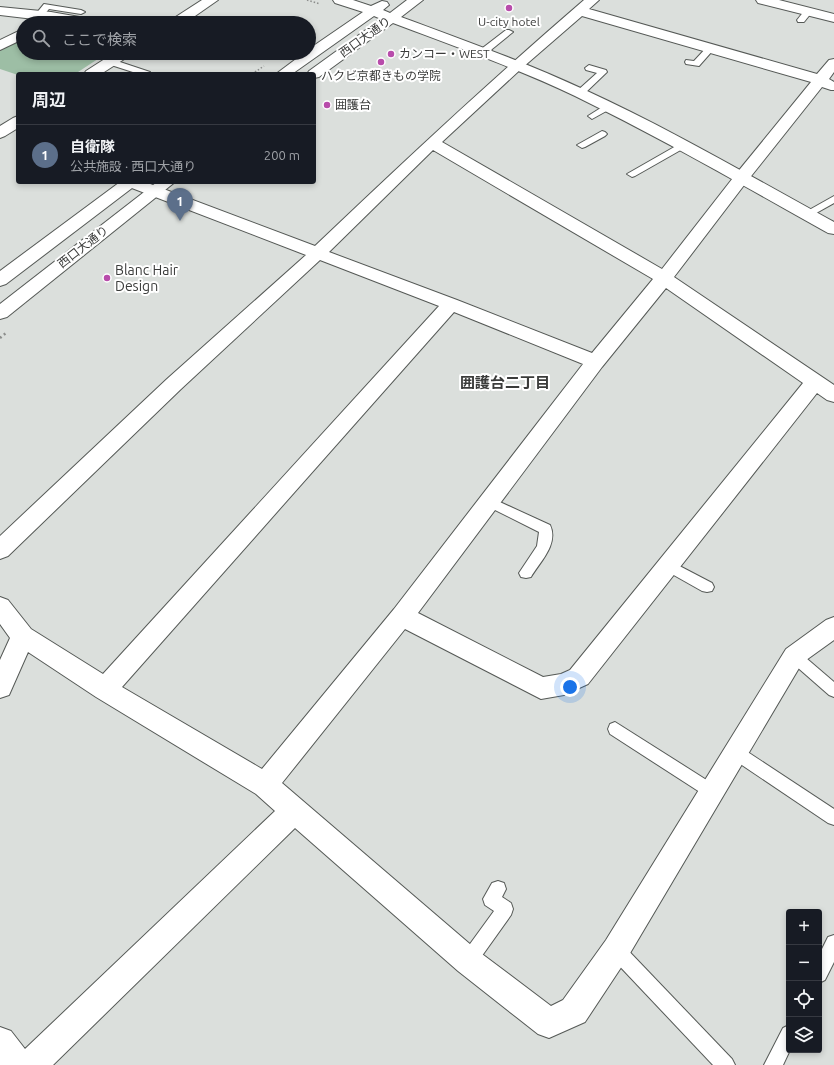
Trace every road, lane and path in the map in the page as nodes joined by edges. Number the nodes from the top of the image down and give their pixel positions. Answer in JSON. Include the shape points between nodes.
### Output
{"nodes":[{"id":1,"x":211,"y":0,"type":"edge"},
{"id":2,"x":307,"y":0,"type":"edge"},
{"id":3,"x":340,"y":0,"type":"edge"},
{"id":4,"x":389,"y":0,"type":"edge"},
{"id":5,"x":416,"y":0,"type":"edge"},
{"id":6,"x":592,"y":0,"type":"edge"},
{"id":7,"x":763,"y":0,"type":"edge"},
{"id":8,"x":323,"y":5,"type":"dead end"},
{"id":9,"x":0,"y":11,"type":"edge"},
{"id":10,"x":374,"y":11,"type":"junction"},
{"id":11,"x":580,"y":11,"type":"junction"},
{"id":12,"x":44,"y":15,"type":"edge"},
{"id":13,"x":77,"y":16,"type":"edge"},
{"id":14,"x":187,"y":16,"type":"edge"},
{"id":15,"x":392,"y":18,"type":"junction"},
{"id":16,"x":834,"y":18,"type":"edge"},
{"id":17,"x":509,"y":32,"type":"dead end"},
{"id":18,"x":16,"y":37,"type":"edge"},
{"id":19,"x":0,"y":46,"type":"edge"},
{"id":20,"x":710,"y":49,"type":"junction"},
{"id":21,"x":316,"y":51,"type":"edge"},
{"id":22,"x":483,"y":52,"type":"junction"},
{"id":23,"x":114,"y":60,"type":"edge"},
{"id":24,"x":303,"y":60,"type":"edge"},
{"id":25,"x":111,"y":62,"type":"junction"},
{"id":26,"x":689,"y":62,"type":"dead end"},
{"id":27,"x":834,"y":64,"type":"edge"},
{"id":28,"x":516,"y":65,"type":"junction"},
{"id":29,"x":589,"y":68,"type":"dead end"},
{"id":30,"x":94,"y":72,"type":"edge"},
{"id":31,"x":141,"y":72,"type":"edge"},
{"id":32,"x":286,"y":72,"type":"edge"},
{"id":33,"x":316,"y":73,"type":"edge"},
{"id":34,"x":827,"y":83,"type":"edge"},
{"id":35,"x":580,"y":94,"type":"junction"},
{"id":36,"x":607,"y":107,"type":"junction"},
{"id":37,"x":592,"y":116,"type":"dead end"},
{"id":38,"x":16,"y":122,"type":"edge"},
{"id":39,"x":0,"y":132,"type":"edge"},
{"id":40,"x":602,"y":134,"type":"dead end"},
{"id":41,"x":16,"y":138,"type":"edge"},
{"id":42,"x":432,"y":142,"type":"junction"},
{"id":43,"x":582,"y":145,"type":"dead end"},
{"id":44,"x":683,"y":145,"type":"junction"},
{"id":45,"x":632,"y":174,"type":"dead end"},
{"id":46,"x":742,"y":177,"type":"junction"},
{"id":47,"x":127,"y":184,"type":"edge"},
{"id":48,"x":142,"y":184,"type":"edge"},
{"id":49,"x":161,"y":187,"type":"edge"},
{"id":50,"x":834,"y":199,"type":"edge"},
{"id":51,"x":807,"y":214,"type":"junction"},
{"id":52,"x":834,"y":228,"type":"edge"},
{"id":53,"x":318,"y":253,"type":"junction"},
{"id":54,"x":664,"y":278,"type":"junction"},
{"id":55,"x":0,"y":280,"type":"edge"},
{"id":56,"x":451,"y":304,"type":"junction"},
{"id":57,"x":0,"y":313,"type":"edge"},
{"id":58,"x":595,"y":362,"type":"junction"},
{"id":59,"x":815,"y":381,"type":"junction"},
{"id":60,"x":834,"y":395,"type":"edge"},
{"id":61,"x":489,"y":502,"type":"junction"},
{"id":62,"x":0,"y":550,"type":"edge"},
{"id":63,"x":668,"y":565,"type":"junction"},
{"id":64,"x":526,"y":573,"type":"dead end"},
{"id":65,"x":707,"y":588,"type":"dead end"},
{"id":66,"x":0,"y":607,"type":"edge"},
{"id":67,"x":402,"y":616,"type":"junction"},
{"id":68,"x":834,"y":627,"type":"edge"},
{"id":69,"x":23,"y":636,"type":"junction"},
{"id":70,"x":794,"y":656,"type":"junction"},
{"id":71,"x":0,"y":687,"type":"edge"},
{"id":72,"x":105,"y":689,"type":"junction"},
{"id":73,"x":834,"y":691,"type":"edge"},
{"id":74,"x":615,"y":729,"type":"dead end"},
{"id":75,"x":735,"y":752,"type":"junction"},
{"id":76,"x":265,"y":785,"type":"junction"},
{"id":77,"x":711,"y":791,"type":"junction"},
{"id":78,"x":295,"y":810,"type":"junction"},
{"id":79,"x":834,"y":818,"type":"edge"},
{"id":80,"x":498,"y":889,"type":"dead end"},
{"id":81,"x":834,"y":944,"type":"edge"},
{"id":82,"x":616,"y":950,"type":"junction"},
{"id":83,"x":468,"y":961,"type":"junction"},
{"id":84,"x":822,"y":968,"type":"edge"},
{"id":85,"x":786,"y":1040,"type":"edge"},
{"id":86,"x":0,"y":1042,"type":"edge"},
{"id":87,"x":18,"y":1065,"type":"edge"},
{"id":88,"x":31,"y":1065,"type":"edge"},
{"id":89,"x":726,"y":1065,"type":"edge"},
{"id":90,"x":773,"y":1065,"type":"edge"}],
"edges":[{"from":1,"to":14,"type":"street"},
{"from":2,"to":8,"type":"path"},
{"from":3,"to":10,"type":"street"},
{"from":4,"to":10,"type":"street","name":"西口大通り"},
{"from":5,"to":15,"type":"street","name":"西口大通り"},
{"from":6,"to":11,"type":"street"},
{"from":7,"to":16,"type":"street","via":[[805,16]]},
{"from":9,"to":12,"type":"street"},
{"from":10,"to":15,"type":"street"},
{"from":10,"to":21,"type":"street","name":"西口大通り"},
{"from":11,"to":20,"type":"street"},
{"from":11,"to":28,"type":"street"},
{"from":12,"to":13,"type":"street"},
{"from":15,"to":22,"type":"street"},
{"from":15,"to":33,"type":"street","name":"西口大通り"},
{"from":17,"to":22,"type":"lane"},
{"from":18,"to":19,"type":"street"},
{"from":20,"to":26,"type":"lane","via":[[696,64]]},
{"from":20,"to":34,"type":"street"},
{"from":22,"to":28,"type":"street"},
{"from":23,"to":25,"type":"street"},
{"from":24,"to":32,"type":"street","name":"西口大通り"},
{"from":25,"to":30,"type":"street"},
{"from":25,"to":31,"type":"lane"},
{"from":27,"to":34,"type":"street"},
{"from":28,"to":35,"type":"street"},
{"from":28,"to":42,"type":"street"},
{"from":29,"to":35,"type":"lane","via":[[603,72]]},
{"from":34,"to":46,"type":"street"},
{"from":35,"to":36,"type":"street"},
{"from":36,"to":37,"type":"lane"},
{"from":36,"to":44,"type":"street"},
{"from":38,"to":39,"type":"street"},
{"from":39,"to":41,"type":"street"},
{"from":40,"to":43,"type":"lane"},
{"from":42,"to":53,"type":"street"},
{"from":42,"to":54,"type":"street"},
{"from":44,"to":45,"type":"lane"},
{"from":44,"to":46,"type":"street"},
{"from":46,"to":51,"type":"street"},
{"from":46,"to":54,"type":"street"},
{"from":47,"to":55,"type":"street","name":"西口大通り"},
{"from":48,"to":49,"type":"street"},
{"from":49,"to":53,"type":"street"},
{"from":49,"to":57,"type":"street","name":"西口大通り"},
{"from":50,"to":51,"type":"lane"},
{"from":51,"to":52,"type":"street"},
{"from":53,"to":56,"type":"street"},
{"from":53,"to":62,"type":"street","via":[[174,384]]},
{"from":54,"to":58,"type":"street"},
{"from":54,"to":59,"type":"street"},
{"from":56,"to":58,"type":"street"},
{"from":56,"to":72,"type":"street"},
{"from":58,"to":61,"type":"street"},
{"from":59,"to":60,"type":"street"},
{"from":59,"to":63,"type":"street"},
{"from":61,"to":64,"type":"lane","via":[[545,529],[545,545]]},
{"from":61,"to":67,"type":"street"},
{"from":63,"to":65,"type":"lane"},
{"from":63,"to":67,"type":"street","via":[[579,677],[557,686],[541,688]]},
{"from":66,"to":69,"type":"street"},
{"from":67,"to":76,"type":"street"},
{"from":68,"to":70,"type":"street"},
{"from":69,"to":71,"type":"street"},
{"from":69,"to":72,"type":"street"},
{"from":70,"to":73,"type":"lane"},
{"from":70,"to":75,"type":"street"},
{"from":72,"to":76,"type":"street"},
{"from":74,"to":77,"type":"lane"},
{"from":75,"to":77,"type":"street"},
{"from":75,"to":79,"type":"lane"},
{"from":76,"to":78,"type":"street"},
{"from":77,"to":82,"type":"street"},
{"from":78,"to":83,"type":"street"},
{"from":78,"to":88,"type":"street"},
{"from":80,"to":83,"type":"lane","via":[[491,899],[505,909]]},
{"from":81,"to":84,"type":"lane"},
{"from":82,"to":83,"type":"street","via":[[574,1011],[549,1023]]},
{"from":82,"to":89,"type":"lane"},
{"from":85,"to":90,"type":"lane"},
{"from":86,"to":87,"type":"street"}]}
